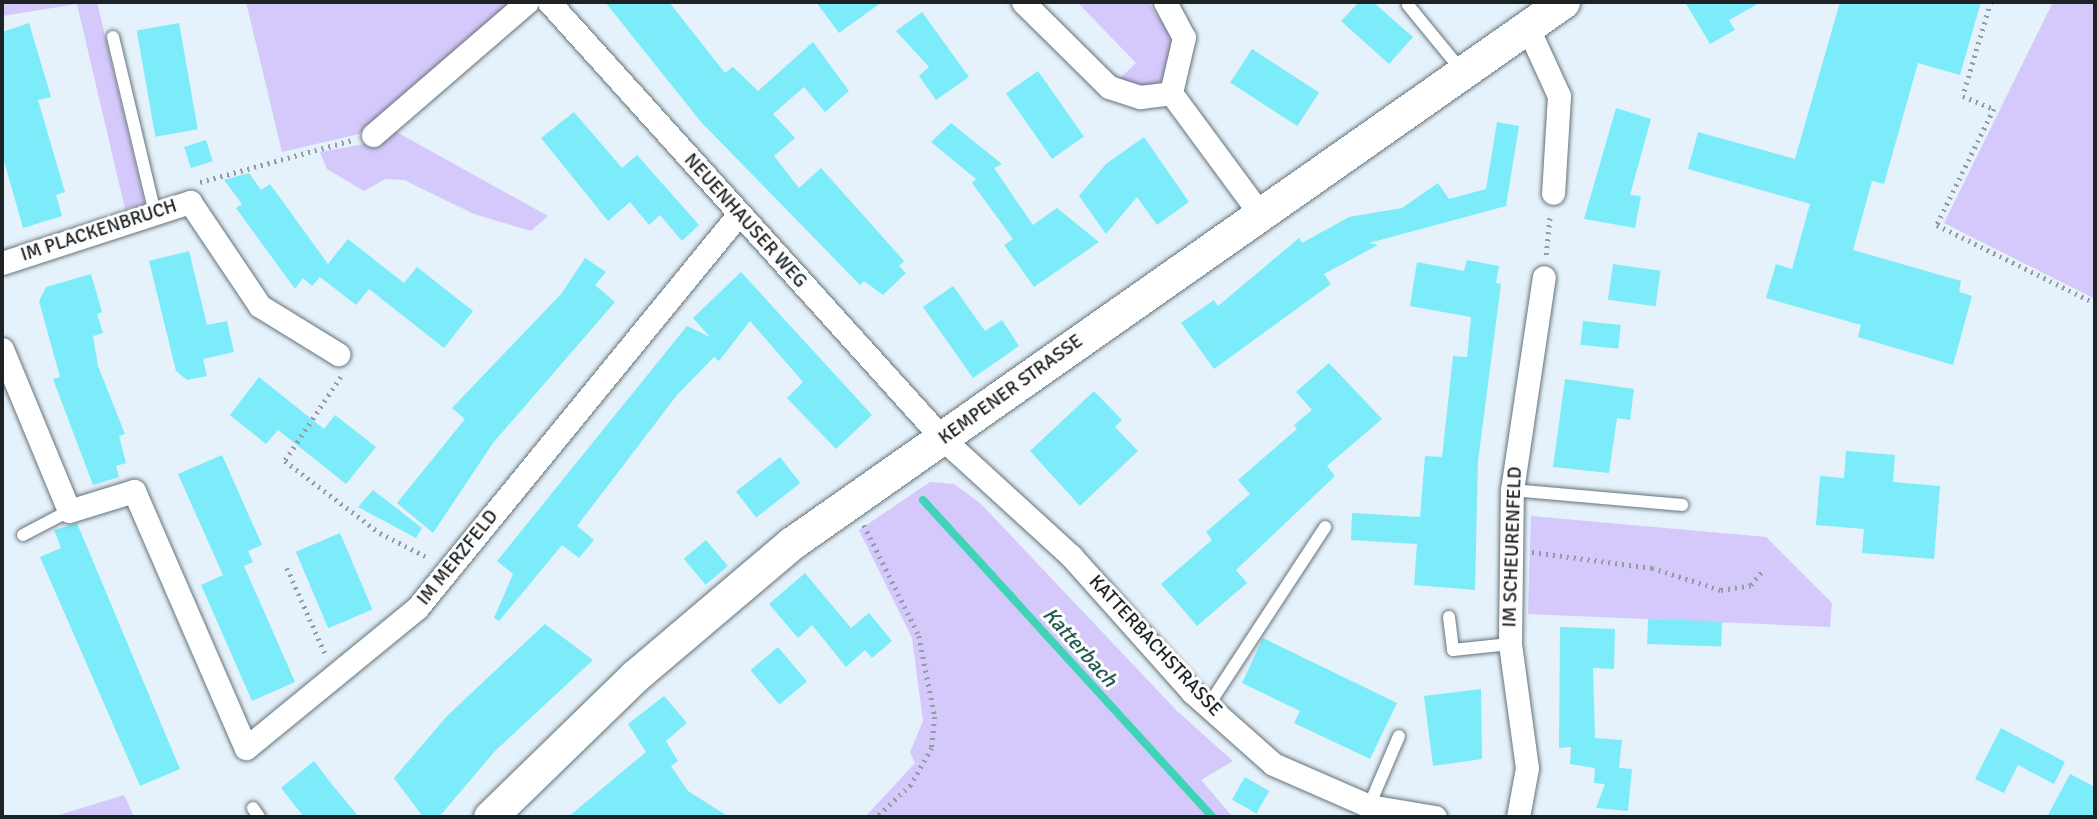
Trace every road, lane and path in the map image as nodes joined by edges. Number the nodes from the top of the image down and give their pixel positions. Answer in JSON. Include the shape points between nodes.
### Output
{"nodes":[{"id":1,"x":527,"y":2,"type":"edge"},
{"id":2,"x":549,"y":2,"type":"edge"},
{"id":3,"x":1023,"y":2,"type":"edge"},
{"id":4,"x":1166,"y":2,"type":"edge"},
{"id":5,"x":1563,"y":2,"type":"edge"},
{"id":6,"x":1991,"y":2,"type":"edge"},
{"id":7,"x":1408,"y":5,"type":"dead end"},
{"id":8,"x":1527,"y":26,"type":"junction"},
{"id":9,"x":113,"y":37,"type":"dead end"},
{"id":10,"x":1462,"y":71,"type":"junction"},
{"id":11,"x":1171,"y":93,"type":"junction"},
{"id":12,"x":373,"y":135,"type":"joint"},
{"id":13,"x":1553,"y":193,"type":"joint"},
{"id":14,"x":190,"y":202,"type":"junction"},
{"id":15,"x":1258,"y":211,"type":"junction"},
{"id":16,"x":155,"y":213,"type":"junction"},
{"id":17,"x":738,"y":215,"type":"junction"},
{"id":18,"x":2,"y":263,"type":"edge"},
{"id":19,"x":1544,"y":277,"type":"joint"},
{"id":20,"x":2095,"y":303,"type":"edge"},
{"id":21,"x":2,"y":349,"type":"edge"},
{"id":22,"x":338,"y":354,"type":"joint"},
{"id":23,"x":943,"y":439,"type":"junction"},
{"id":24,"x":1512,"y":490,"type":"junction"},
{"id":25,"x":852,"y":503,"type":"junction"},
{"id":26,"x":1682,"y":505,"type":"dead end"},
{"id":27,"x":69,"y":511,"type":"junction"},
{"id":28,"x":1325,"y":527,"type":"dead end"},
{"id":29,"x":23,"y":535,"type":"dead end"},
{"id":30,"x":1511,"y":550,"type":"junction"},
{"id":31,"x":287,"y":568,"type":"dead end"},
{"id":32,"x":450,"y":569,"type":"junction"},
{"id":33,"x":1762,"y":571,"type":"dead end"},
{"id":34,"x":1449,"y":617,"type":"dead end"},
{"id":35,"x":1510,"y":644,"type":"junction"},
{"id":36,"x":336,"y":678,"type":"junction"},
{"id":37,"x":1208,"y":706,"type":"junction"},
{"id":38,"x":1399,"y":736,"type":"dead end"},
{"id":39,"x":1369,"y":806,"type":"junction"},
{"id":40,"x":490,"y":817,"type":"edge"},
{"id":41,"x":877,"y":817,"type":"edge"},
{"id":42,"x":1435,"y":817,"type":"edge"},
{"id":43,"x":1518,"y":817,"type":"edge"}],
"edges":[{"from":1,"to":12,"type":"street"},
{"from":2,"to":17,"type":"street","name":"NEUENHAUSER WEG"},
{"from":3,"to":11,"type":"street","via":[[1108,86],[1140,97]]},
{"from":4,"to":11,"type":"street","via":[[1184,37]]},
{"from":5,"to":8,"type":"main road","name":"KEMPENER STRASSE"},
{"from":6,"to":20,"type":"path","via":[[1964,96],[1994,110],[1937,225]]},
{"from":7,"to":10,"type":"lane"},
{"from":8,"to":10,"type":"main road","name":"KEMPENER STRASSE"},
{"from":8,"to":13,"type":"street","via":[[1559,96]]},
{"from":9,"to":16,"type":"lane"},
{"from":10,"to":15,"type":"main road","name":"KEMPENER STRASSE"},
{"from":11,"to":15,"type":"street"},
{"from":12,"to":14,"type":"path","via":[[227,169],[199,182]]},
{"from":13,"to":19,"type":"path"},
{"from":14,"to":16,"type":"street","name":"IM PLACKENBRUCH"},
{"from":14,"to":22,"type":"street","name":"IM PLACKENBRUCH","via":[[260,306]]},
{"from":15,"to":23,"type":"main road","name":"KEMPENER STRASSE"},
{"from":16,"to":18,"type":"street","name":"IM PLACKENBRUCH"},
{"from":17,"to":23,"type":"street","name":"NEUENHAUSER WEG"},
{"from":17,"to":32,"type":"street","name":"IM MERZFELD"},
{"from":19,"to":24,"type":"street","name":"IM SCHEURENFELD"},
{"from":21,"to":27,"type":"street"},
{"from":22,"to":32,"type":"path","via":[[342,383],[285,461],[380,533]]},
{"from":23,"to":25,"type":"main road","name":"KEMPENER STRASSE"},
{"from":23,"to":37,"type":"street","name":"KATTERBACHSTRASSE","via":[[1071,556]]},
{"from":24,"to":26,"type":"lane"},
{"from":24,"to":30,"type":"street","name":"IM SCHEURENFELD"},
{"from":25,"to":40,"type":"main road","name":"KEMPENER STRASSE","via":[[792,543],[635,676]]},
{"from":25,"to":41,"type":"path","via":[[919,636],[935,717],[932,748],[911,785]]},
{"from":27,"to":29,"type":"lane"},
{"from":27,"to":36,"type":"street","name":"IM MERZFELD","via":[[134,491],[246,748]]},
{"from":28,"to":37,"type":"lane"},
{"from":30,"to":33,"type":"path","via":[[1651,568],[1721,590],[1751,585]]},
{"from":30,"to":35,"type":"street","name":"IM SCHEURENFELD"},
{"from":31,"to":36,"type":"path"},
{"from":32,"to":36,"type":"street","name":"IM MERZFELD","via":[[417,608]]},
{"from":34,"to":35,"type":"lane","via":[[1453,650]]},
{"from":35,"to":43,"type":"street","name":"IM SCHEURENFELD","via":[[1527,768]]},
{"from":37,"to":39,"type":"street","name":"KATTERBACHSTRASSE","via":[[1273,764]]},
{"from":38,"to":39,"type":"lane"},
{"from":39,"to":42,"type":"street","name":"KATTERBACHSTRASSE"}]}
